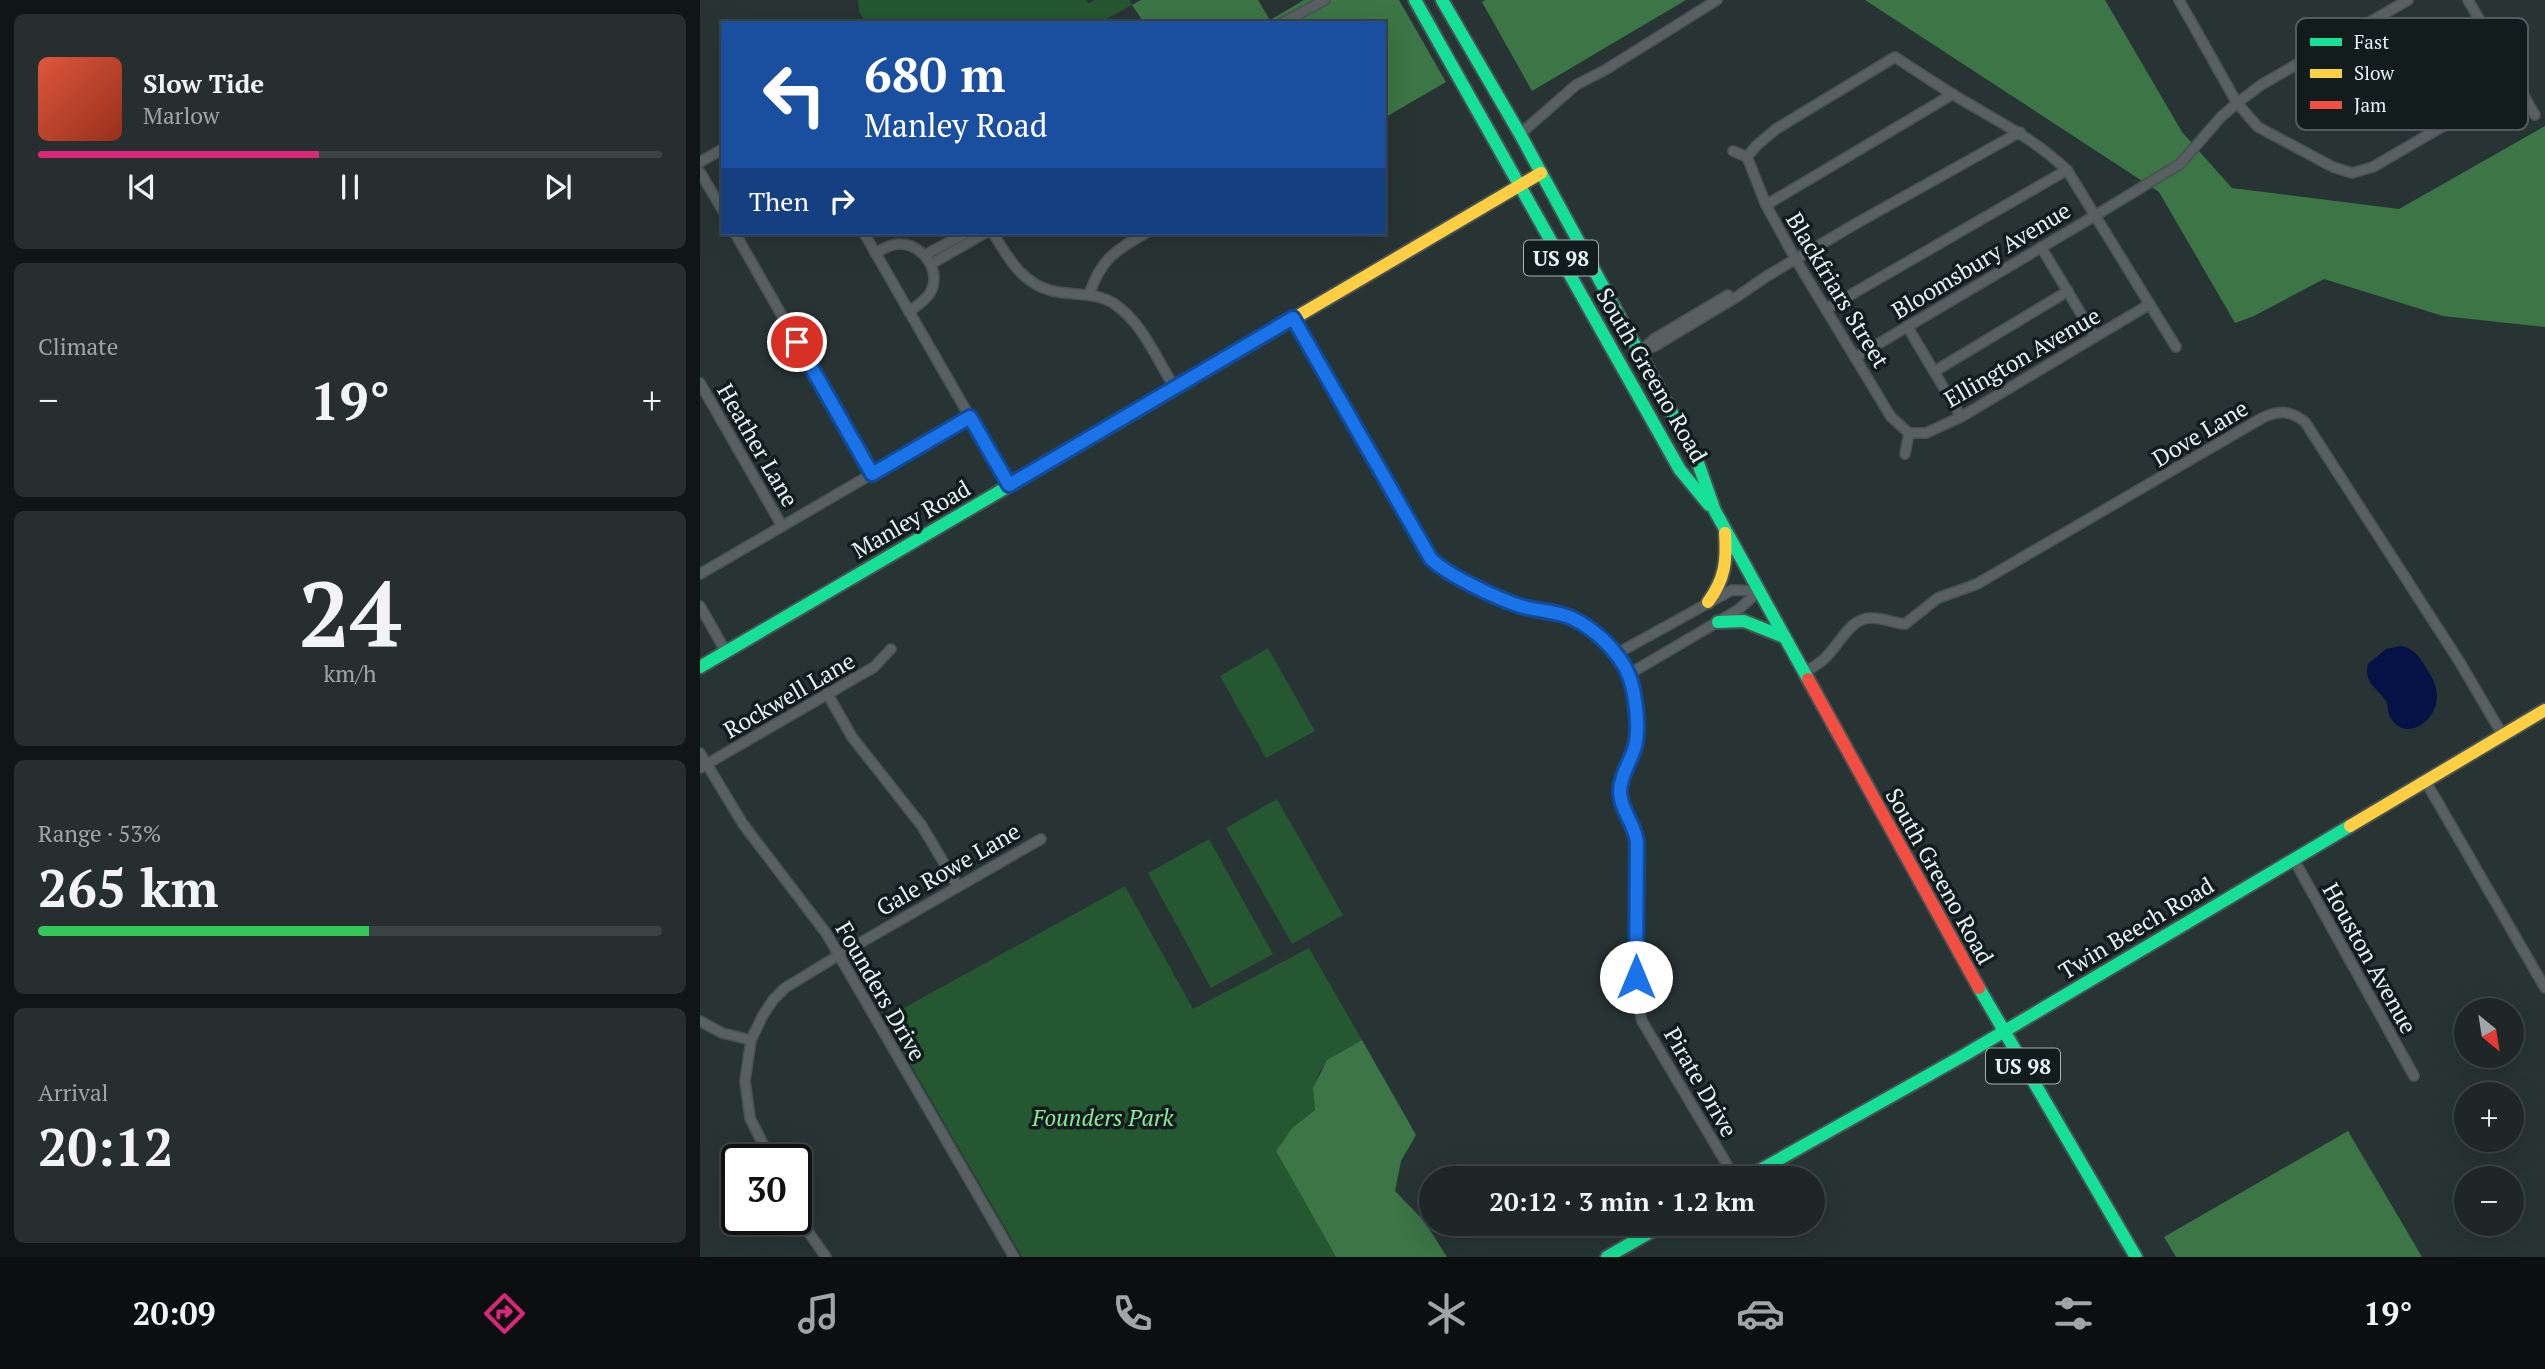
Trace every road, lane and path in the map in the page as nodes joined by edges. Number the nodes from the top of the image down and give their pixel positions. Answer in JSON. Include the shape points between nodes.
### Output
{"nodes":[{"id":1,"x":1325,"y":0,"type":"edge"},
{"id":2,"x":1415,"y":0,"type":"edge"},
{"id":3,"x":1442,"y":0,"type":"edge"},
{"id":4,"x":1717,"y":0,"type":"edge"},
{"id":5,"x":2177,"y":0,"type":"edge"},
{"id":6,"x":2408,"y":0,"type":"edge"},
{"id":7,"x":2468,"y":0,"type":"edge"},
{"id":8,"x":2377,"y":18,"type":"edge"},
{"id":9,"x":2479,"y":18,"type":"edge"},
{"id":10,"x":1286,"y":21,"type":"edge"},
{"id":11,"x":2296,"y":65,"type":"edge"},
{"id":12,"x":1953,"y":94,"type":"junction"},
{"id":13,"x":2237,"y":103,"type":"junction"},
{"id":14,"x":2528,"y":103,"type":"edge"},
{"id":15,"x":2535,"y":115,"type":"dead end"},
{"id":16,"x":2436,"y":130,"type":"edge"},
{"id":17,"x":2020,"y":132,"type":"junction"},
{"id":18,"x":1520,"y":134,"type":"junction"},
{"id":19,"x":721,"y":150,"type":"edge"},
{"id":20,"x":1733,"y":151,"type":"dead end"},
{"id":21,"x":1747,"y":157,"type":"junction"},
{"id":22,"x":700,"y":162,"type":"edge"},
{"id":23,"x":2067,"y":170,"type":"junction"},
{"id":24,"x":700,"y":172,"type":"edge"},
{"id":25,"x":1541,"y":173,"type":"junction"},
{"id":26,"x":1520,"y":185,"type":"junction"},
{"id":27,"x":1766,"y":205,"type":"junction"},
{"id":28,"x":721,"y":208,"type":"edge"},
{"id":29,"x":2096,"y":215,"type":"junction"},
{"id":30,"x":736,"y":235,"type":"edge"},
{"id":31,"x":865,"y":235,"type":"edge"},
{"id":32,"x":962,"y":235,"type":"edge"},
{"id":33,"x":982,"y":235,"type":"edge"},
{"id":34,"x":994,"y":235,"type":"edge"},
{"id":35,"x":1142,"y":235,"type":"edge"},
{"id":36,"x":2041,"y":247,"type":"junction"},
{"id":37,"x":875,"y":253,"type":"junction"},
{"id":38,"x":925,"y":255,"type":"junction"},
{"id":39,"x":1796,"y":260,"type":"junction"},
{"id":40,"x":931,"y":264,"type":"junction"},
{"id":41,"x":2068,"y":291,"type":"junction"},
{"id":42,"x":1089,"y":295,"type":"junction"},
{"id":43,"x":2150,"y":304,"type":"junction"},
{"id":44,"x":1826,"y":309,"type":"junction"},
{"id":45,"x":909,"y":312,"type":"junction"},
{"id":46,"x":1293,"y":318,"type":"junction"},
{"id":47,"x":1908,"y":326,"type":"junction"},
{"id":48,"x":2095,"y":337,"type":"junction"},
{"id":49,"x":2176,"y":347,"type":"dead end"},
{"id":50,"x":1640,"y":352,"type":"junction"},
{"id":51,"x":1856,"y":356,"type":"junction"},
{"id":52,"x":1935,"y":371,"type":"junction"},
{"id":53,"x":700,"y":383,"type":"edge"},
{"id":54,"x":1175,"y":388,"type":"junction"},
{"id":55,"x":970,"y":417,"type":"junction"},
{"id":56,"x":1961,"y":417,"type":"junction"},
{"id":57,"x":1909,"y":433,"type":"junction"},
{"id":58,"x":1905,"y":454,"type":"dead end"},
{"id":59,"x":872,"y":474,"type":"junction"},
{"id":60,"x":1009,"y":485,"type":"junction"},
{"id":61,"x":1714,"y":511,"type":"junction"},
{"id":62,"x":782,"y":526,"type":"junction"},
{"id":63,"x":1724,"y":528,"type":"junction"},
{"id":64,"x":700,"y":574,"type":"edge"},
{"id":65,"x":1759,"y":591,"type":"junction"},
{"id":66,"x":1708,"y":602,"type":"junction"},
{"id":67,"x":700,"y":606,"type":"edge"},
{"id":68,"x":1718,"y":622,"type":"junction"},
{"id":69,"x":1784,"y":637,"type":"junction"},
{"id":70,"x":891,"y":649,"type":"dead end"},
{"id":71,"x":726,"y":652,"type":"junction"},
{"id":72,"x":1616,"y":654,"type":"junction"},
{"id":73,"x":700,"y":667,"type":"edge"},
{"id":74,"x":1804,"y":673,"type":"junction"},
{"id":75,"x":1629,"y":674,"type":"junction"},
{"id":76,"x":827,"y":693,"type":"junction"},
{"id":77,"x":2545,"y":710,"type":"edge"},
{"id":78,"x":2502,"y":734,"type":"junction"},
{"id":79,"x":700,"y":753,"type":"edge"},
{"id":80,"x":703,"y":766,"type":"edge"},
{"id":81,"x":2426,"y":782,"type":"junction"},
{"id":82,"x":1041,"y":839,"type":"dead end"},
{"id":83,"x":2293,"y":858,"type":"junction"},
{"id":84,"x":957,"y":885,"type":"junction"},
{"id":85,"x":839,"y":955,"type":"junction"},
{"id":86,"x":2545,"y":988,"type":"edge"},
{"id":87,"x":700,"y":1021,"type":"edge"},
{"id":88,"x":2003,"y":1032,"type":"junction"},
{"id":89,"x":751,"y":1040,"type":"junction"},
{"id":90,"x":2414,"y":1076,"type":"dead end"},
{"id":91,"x":762,"y":1144,"type":"edge"},
{"id":92,"x":1728,"y":1166,"type":"edge"},
{"id":93,"x":1766,"y":1166,"type":"edge"},
{"id":94,"x":811,"y":1235,"type":"edge"},
{"id":95,"x":1643,"y":1236,"type":"edge"},
{"id":96,"x":826,"y":1257,"type":"edge"},
{"id":97,"x":1014,"y":1257,"type":"edge"},
{"id":98,"x":1607,"y":1257,"type":"edge"},
{"id":99,"x":2136,"y":1257,"type":"edge"}],
"edges":[{"from":1,"to":10,"type":"street"},
{"from":2,"to":26,"type":"main road","name":"South Greeno Road","number":"US 98"},
{"from":3,"to":18,"type":"main road","name":"South Greeno Road","number":"US 98"},
{"from":4,"to":18,"type":"street","via":[[1583,80]]},
{"from":5,"to":13,"type":"street"},
{"from":6,"to":8,"type":"street","name":"Bloomsbury Avenue"},
{"from":7,"to":9,"type":"street"},
{"from":11,"to":13,"type":"street","name":"Bloomsbury Avenue"},
{"from":12,"to":17,"type":"street"},
{"from":12,"to":21,"type":"street","via":[[1895,57],[1776,129]]},
{"from":12,"to":27,"type":"street"},
{"from":13,"to":16,"type":"street","via":[[2269,134],[2352,173],[2372,167]]},
{"from":13,"to":29,"type":"street","name":"Bloomsbury Avenue","via":[[2180,164]]},
{"from":14,"to":15,"type":"street"},
{"from":17,"to":23,"type":"street"},
{"from":17,"to":39,"type":"street"},
{"from":18,"to":25,"type":"main road","name":"South Greeno Road","number":"US 98"},
{"from":19,"to":22,"type":"street"},
{"from":20,"to":21,"type":"street"},
{"from":21,"to":27,"type":"street","name":"Blackfriars Street"},
{"from":23,"to":29,"type":"street"},
{"from":23,"to":44,"type":"street"},
{"from":24,"to":28,"type":"street"},
{"from":25,"to":26,"type":"main road","name":"Manley Road"},
{"from":25,"to":50,"type":"main road","name":"South Greeno Road","number":"US 98"},
{"from":26,"to":46,"type":"main road","name":"Manley Road"},
{"from":26,"to":61,"type":"main road","name":"South Greeno Road","number":"US 98","via":[[1680,470]]},
{"from":27,"to":39,"type":"street","name":"Blackfriars Street"},
{"from":29,"to":36,"type":"street","name":"Bloomsbury Avenue"},
{"from":29,"to":43,"type":"street"},
{"from":30,"to":59,"type":"street"},
{"from":31,"to":37,"type":"street"},
{"from":32,"to":38,"type":"street"},
{"from":33,"to":40,"type":"street"},
{"from":34,"to":42,"type":"street","via":[[1024,277],[1049,290]]},
{"from":35,"to":42,"type":"street","via":[[1105,260]]},
{"from":36,"to":41,"type":"street"},
{"from":36,"to":47,"type":"street","name":"Bloomsbury Avenue"},
{"from":37,"to":38,"type":"street","via":[[899,243]]},
{"from":37,"to":45,"type":"street"},
{"from":38,"to":40,"type":"street"},
{"from":39,"to":44,"type":"street","name":"Blackfriars Street"},
{"from":39,"to":50,"type":"street","via":[[1740,288]]},
{"from":40,"to":45,"type":"street","via":[[934,278],[929,295]]},
{"from":41,"to":48,"type":"street"},
{"from":41,"to":52,"type":"street"},
{"from":42,"to":54,"type":"street","via":[[1109,301],[1131,318]]},
{"from":43,"to":48,"type":"street","name":"Ellington Avenue"},
{"from":43,"to":49,"type":"street"},
{"from":44,"to":51,"type":"street","name":"Blackfriars Street"},
{"from":45,"to":55,"type":"street"},
{"from":46,"to":54,"type":"main road","name":"Manley Road"},
{"from":46,"to":72,"type":"street","name":"Pirate Drive","via":[[1431,559],[1447,572],[1518,605],[1571,618]]},
{"from":47,"to":51,"type":"street","name":"Bloomsbury Avenue"},
{"from":47,"to":52,"type":"street"},
{"from":48,"to":56,"type":"street","name":"Ellington Avenue"},
{"from":50,"to":61,"type":"main road","name":"South Greeno Road","number":"US 98","via":[[1697,460]]},
{"from":51,"to":57,"type":"street","name":"Blackfriars Street","via":[[1892,417]]},
{"from":52,"to":56,"type":"street"},
{"from":53,"to":62,"type":"street","name":"Heather Lane"},
{"from":54,"to":60,"type":"main road","name":"Manley Road"},
{"from":55,"to":59,"type":"street"},
{"from":55,"to":60,"type":"street"},
{"from":56,"to":57,"type":"street","name":"Ellington Avenue","via":[[1926,433]]},
{"from":57,"to":58,"type":"street"},
{"from":59,"to":62,"type":"street"},
{"from":60,"to":71,"type":"main road","name":"Manley Road"},
{"from":61,"to":63,"type":"main road","name":"South Greeno Road","number":"US 98"},
{"from":62,"to":64,"type":"street"},
{"from":63,"to":65,"type":"main road","name":"South Greeno Road","number":"US 98"},
{"from":63,"to":66,"type":"main road","via":[[1726,573]]},
{"from":65,"to":66,"type":"street","via":[[1732,590]]},
{"from":65,"to":68,"type":"street"},
{"from":65,"to":69,"type":"main road","name":"South Greeno Road","number":"US 98"},
{"from":66,"to":72,"type":"street"},
{"from":67,"to":71,"type":"street"},
{"from":68,"to":69,"type":"main road","via":[[1735,619]]},
{"from":68,"to":75,"type":"street"},
{"from":69,"to":74,"type":"main road","name":"South Greeno Road","number":"US 98"},
{"from":70,"to":76,"type":"street","name":"Rockwell Lane","via":[[874,667]]},
{"from":71,"to":73,"type":"main road","name":"Manley Road"},
{"from":72,"to":75,"type":"street","name":"Pirate Drive"},
{"from":74,"to":78,"type":"street","name":"Dove Lane","via":[[1863,619],[1905,624],[1938,598],[1997,574],[2264,417],[2282,412],[2300,418],[2309,428]]},
{"from":74,"to":88,"type":"main road","name":"South Greeno Road","number":"US 98"},
{"from":75,"to":92,"type":"street","name":"Pirate Drive","via":[[1636,740],[1620,798],[1637,842],[1637,998],[1642,1021]]},
{"from":76,"to":80,"type":"street","name":"Rockwell Lane"},
{"from":76,"to":84,"type":"street","via":[[852,737],[922,826]]},
{"from":77,"to":78,"type":"main road","name":"Twin Beech Road"},
{"from":78,"to":81,"type":"main road","name":"Twin Beech Road"},
{"from":79,"to":80,"type":"street","name":"Founders Drive"},
{"from":80,"to":85,"type":"street","name":"Founders Drive"},
{"from":81,"to":83,"type":"main road","name":"Twin Beech Road"},
{"from":81,"to":86,"type":"street"},
{"from":82,"to":84,"type":"street","name":"Gale Rowe Lane"},
{"from":83,"to":88,"type":"main road","name":"Twin Beech Road"},
{"from":83,"to":90,"type":"street","name":"Houston Avenue"},
{"from":84,"to":85,"type":"street","name":"Gale Rowe Lane"},
{"from":85,"to":89,"type":"street","name":"Gale Rowe Lane","via":[[785,988],[763,1014]]},
{"from":85,"to":97,"type":"street","name":"Founders Drive"},
{"from":87,"to":89,"type":"street","via":[[722,1033]]},
{"from":88,"to":93,"type":"main road","name":"Twin Beech Road"},
{"from":88,"to":99,"type":"main road","name":"South Greeno Road","number":"US 98"},
{"from":89,"to":91,"type":"street","name":"Gale Rowe Lane","via":[[746,1100]]},
{"from":94,"to":96,"type":"street"},
{"from":95,"to":98,"type":"main road"}]}
